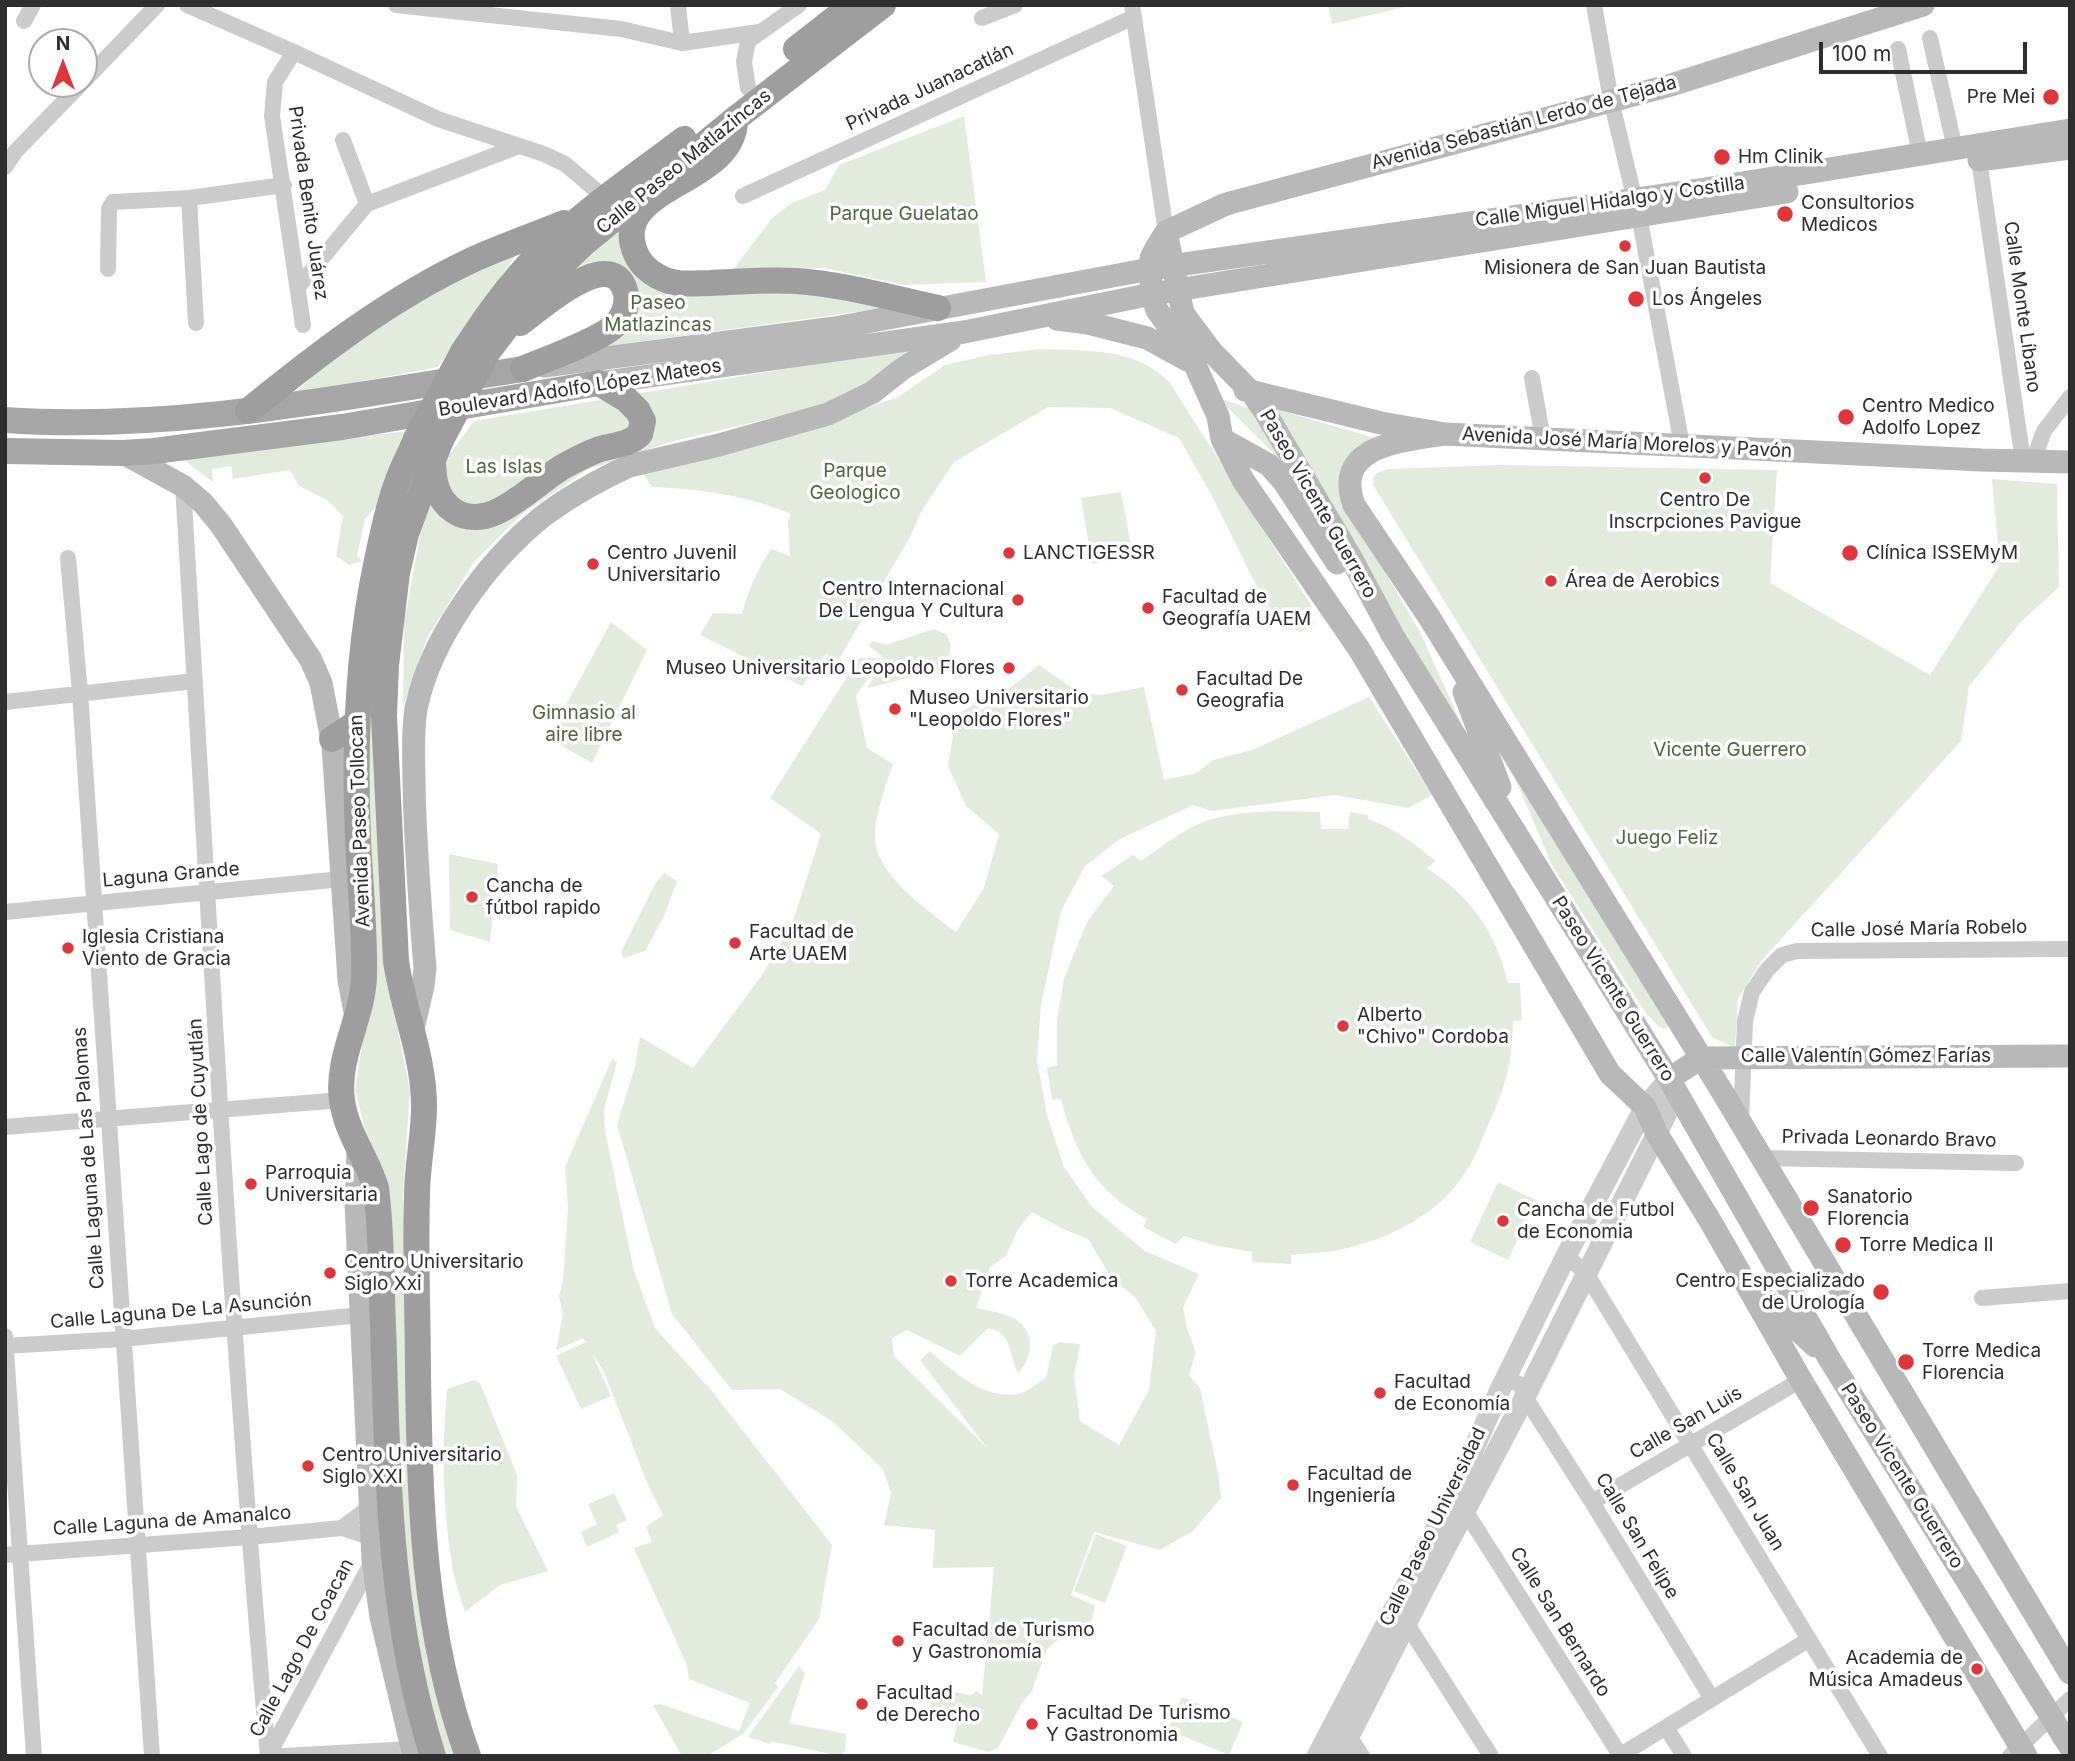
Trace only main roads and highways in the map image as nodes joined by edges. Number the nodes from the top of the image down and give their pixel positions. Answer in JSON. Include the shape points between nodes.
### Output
{"nodes":[{"id":1,"x":852,"y":5,"type":"edge"},
{"id":2,"x":883,"y":5,"type":"edge"},
{"id":3,"x":1923,"y":5,"type":"edge"},
{"id":4,"x":2070,"y":130,"type":"edge"},
{"id":5,"x":2070,"y":148,"type":"edge"},
{"id":6,"x":684,"y":171,"type":"junction"},
{"id":7,"x":1637,"y":207,"type":"junction"},
{"id":8,"x":582,"y":216,"type":"junction"},
{"id":9,"x":1166,"y":232,"type":"junction"},
{"id":10,"x":1175,"y":267,"type":"junction"},
{"id":11,"x":1150,"y":269,"type":"junction"},
{"id":12,"x":1223,"y":282,"type":"junction"},
{"id":13,"x":1178,"y":290,"type":"junction"},
{"id":14,"x":1152,"y":294,"type":"junction"},
{"id":15,"x":937,"y":308,"type":"junction"},
{"id":16,"x":1040,"y":317,"type":"junction"},
{"id":17,"x":964,"y":332,"type":"junction"},
{"id":18,"x":1199,"y":335,"type":"junction"},
{"id":19,"x":484,"y":347,"type":"junction"},
{"id":20,"x":1195,"y":365,"type":"junction"},
{"id":21,"x":523,"y":369,"type":"junction"},
{"id":22,"x":599,"y":383,"type":"junction"},
{"id":23,"x":1252,"y":393,"type":"junction"},
{"id":24,"x":248,"y":411,"type":"junction"},
{"id":25,"x":5,"y":421,"type":"edge"},
{"id":26,"x":1445,"y":434,"type":"junction"},
{"id":27,"x":1222,"y":439,"type":"junction"},
{"id":28,"x":429,"y":446,"type":"junction"},
{"id":29,"x":5,"y":451,"type":"edge"},
{"id":30,"x":123,"y":453,"type":"junction"},
{"id":31,"x":2070,"y":462,"type":"edge"},
{"id":32,"x":1393,"y":636,"type":"junction"},
{"id":33,"x":1453,"y":655,"type":"junction"},
{"id":34,"x":356,"y":723,"type":"junction"},
{"id":35,"x":332,"y":739,"type":"junction"},
{"id":36,"x":1521,"y":843,"type":"junction"},
{"id":37,"x":357,"y":1022,"type":"junction"},
{"id":38,"x":413,"y":1029,"type":"junction"},
{"id":39,"x":2070,"y":1056,"type":"edge"},
{"id":40,"x":1701,"y":1058,"type":"junction"},
{"id":41,"x":1673,"y":1086,"type":"junction"},
{"id":42,"x":358,"y":1150,"type":"junction"},
{"id":43,"x":421,"y":1151,"type":"junction"},
{"id":44,"x":1746,"y":1283,"type":"junction"},
{"id":45,"x":1830,"y":1360,"type":"junction"},
{"id":46,"x":392,"y":1624,"type":"junction"},
{"id":47,"x":2070,"y":1673,"type":"edge"},
{"id":48,"x":2070,"y":1747,"type":"edge"},
{"id":49,"x":2019,"y":1752,"type":"edge"},
{"id":50,"x":419,"y":1753,"type":"edge"},
{"id":51,"x":468,"y":1756,"type":"edge"},
{"id":52,"x":477,"y":1756,"type":"edge"}],
"edges":[{"from":1,"to":8,"type":"highway","name":"Calle Paseo Matlazincas"},
{"from":2,"to":6,"type":"highway","name":"Calle Paseo Matlazincas","via":[[735,119],[724,151],[711,164]]},
{"from":3,"to":9,"type":"main road","name":"Avenida Sebastián Lerdo de Tejada","via":[[1671,85],[1226,204]]},
{"from":4,"to":7,"type":"main road","name":"Calle Miguel Hidalgo y Costilla"},
{"from":5,"to":7,"type":"main road","name":"Calle Miguel Hidalgo y Costilla"},
{"from":6,"to":15,"type":"highway","via":[[645,204],[636,218],[634,249],[655,275],[682,284],[794,280]]},
{"from":6,"to":19,"type":"highway","name":"Calle Paseo Matlazincas","via":[[582,245]]},
{"from":7,"to":10,"type":"main road","name":"Calle Miguel Hidalgo y Costilla"},
{"from":7,"to":12,"type":"main road","name":"Calle Miguel Hidalgo y Costilla"},
{"from":8,"to":19,"type":"highway","name":"Avenida Paseo Tollocan","via":[[536,257],[484,321]]},
{"from":8,"to":24,"type":"highway","via":[[470,261],[424,285],[379,312]]},
{"from":9,"to":10,"type":"main road","name":"Paseo Vicente Guerrero"},
{"from":9,"to":11,"type":"main road"},
{"from":10,"to":11,"type":"main road","name":"Calle Miguel Hidalgo y Costilla"},
{"from":10,"to":13,"type":"main road","name":"Paseo Vicente Guerrero"},
{"from":11,"to":14,"type":"main road","name":"Paseo Vicente Guerrero"},
{"from":11,"to":15,"type":"main road","name":"Boulevard Adolfo López Mateos"},
{"from":12,"to":13,"type":"main road","name":"Calle Miguel Hidalgo y Costilla"},
{"from":12,"to":18,"type":"main road","via":[[1203,301],[1197,320]]},
{"from":13,"to":14,"type":"main road","name":"Calle Miguel Hidalgo y Costilla"},
{"from":13,"to":18,"type":"main road","name":"Paseo Vicente Guerrero","via":[[1183,313]]},
{"from":14,"to":16,"type":"main road","name":"Boulevard Adolfo López Mateos"},
{"from":14,"to":20,"type":"main road","name":"Paseo Vicente Guerrero","via":[[1157,310]]},
{"from":15,"to":21,"type":"main road","name":"Boulevard Adolfo López Mateos","via":[[821,330]]},
{"from":16,"to":17,"type":"main road","name":"Boulevard Adolfo López Mateos"},
{"from":16,"to":20,"type":"main road","via":[[1147,338]]},
{"from":17,"to":22,"type":"main road","name":"Boulevard Adolfo López Mateos"},
{"from":17,"to":38,"type":"main road","via":[[873,392],[828,414],[615,472],[543,517],[471,593],[436,654],[416,709],[415,845],[425,968]]},
{"from":18,"to":23,"type":"main road","name":"Paseo Vicente Guerrero"},
{"from":19,"to":21,"type":"highway","via":[[584,278],[612,276],[624,288],[626,306],[614,326]]},
{"from":19,"to":28,"type":"highway","name":"Avenida Paseo Tollocan","bridge":true},
{"from":20,"to":23,"type":"main road","name":"Avenida José María Morelos y Pavón"},
{"from":20,"to":27,"type":"main road","name":"Paseo Vicente Guerrero","via":[[1218,416]]},
{"from":21,"to":24,"type":"main road","name":"Boulevard Adolfo López Mateos"},
{"from":22,"to":28,"type":"highway","via":[[635,406],[643,421],[640,434],[556,470],[497,512],[469,517],[449,506],[438,493]]},
{"from":22,"to":30,"type":"main road","name":"Boulevard Adolfo López Mateos","via":[[342,427]]},
{"from":23,"to":26,"type":"main road","name":"Avenida José María Morelos y Pavón"},
{"from":23,"to":32,"type":"main road","name":"Paseo Vicente Guerrero"},
{"from":24,"to":25,"type":"main road","name":"Boulevard Adolfo López Mateos","via":[[118,423]]},
{"from":26,"to":31,"type":"main road","name":"Avenida José María Morelos y Pavón"},
{"from":26,"to":33,"type":"main road","name":"Paseo Vicente Guerrero","via":[[1374,449],[1352,467],[1349,490],[1354,505]]},
{"from":27,"to":32,"type":"main road","via":[[1269,465],[1284,482],[1371,619]]},
{"from":27,"to":44,"type":"main road","name":"Paseo Vicente Guerrero","via":[[1243,480],[1359,649],[1610,1074],[1645,1107]]},
{"from":28,"to":34,"type":"highway","name":"Avenida Paseo Tollocan","via":[[396,484],[383,531],[369,599]]},
{"from":28,"to":38,"type":"highway","name":"Avenida Paseo Tollocan","via":[[397,573],[384,716],[396,961]]},
{"from":29,"to":30,"type":"main road","name":"Boulevard Adolfo López Mateos"},
{"from":30,"to":35,"type":"main road","via":[[183,486],[221,525],[311,660],[321,683]]},
{"from":32,"to":36,"type":"main road","name":"Paseo Vicente Guerrero"},
{"from":33,"to":36,"type":"main road"},
{"from":33,"to":40,"type":"main road","name":"Paseo Vicente Guerrero"},
{"from":34,"to":35,"type":"highway"},
{"from":34,"to":37,"type":"highway","name":"Avenida Paseo Tollocan","via":[[364,972]]},
{"from":35,"to":37,"type":"main road","via":[[349,980]]},
{"from":36,"to":41,"type":"main road","name":"Paseo Vicente Guerrero"},
{"from":37,"to":42,"type":"highway","name":"Avenida Paseo Tollocan","via":[[342,1068],[342,1100]]},
{"from":38,"to":43,"type":"highway","name":"Avenida Paseo Tollocan","via":[[425,1106]]},
{"from":39,"to":40,"type":"main road","name":"Calle Valentín Gómez Farías"},
{"from":40,"to":41,"type":"main road"},
{"from":40,"to":47,"type":"main road","name":"Paseo Vicente Guerrero"},
{"from":41,"to":45,"type":"main road","name":"Paseo Vicente Guerrero"},
{"from":42,"to":46,"type":"main road","name":"Avenida Paseo Tollocan","via":[[355,1181],[372,1549]]},
{"from":42,"to":46,"type":"highway","name":"Avenida Paseo Tollocan","via":[[372,1175],[377,1202]]},
{"from":43,"to":51,"type":"highway","name":"Avenida Paseo Tollocan","via":[[417,1193],[419,1482],[429,1602],[450,1700]]},
{"from":43,"to":52,"type":"main road","name":"Avenida Paseo Tollocan","via":[[427,1212],[428,1472],[435,1558]]},
{"from":44,"to":45,"type":"main road"},
{"from":44,"to":49,"type":"main road","name":"Paseo Vicente Guerrero"},
{"from":45,"to":48,"type":"main road","name":"Paseo Vicente Guerrero"},
{"from":46,"to":50,"type":"highway","name":"Avenida Paseo Tollocan","via":[[418,1706]]}]}
